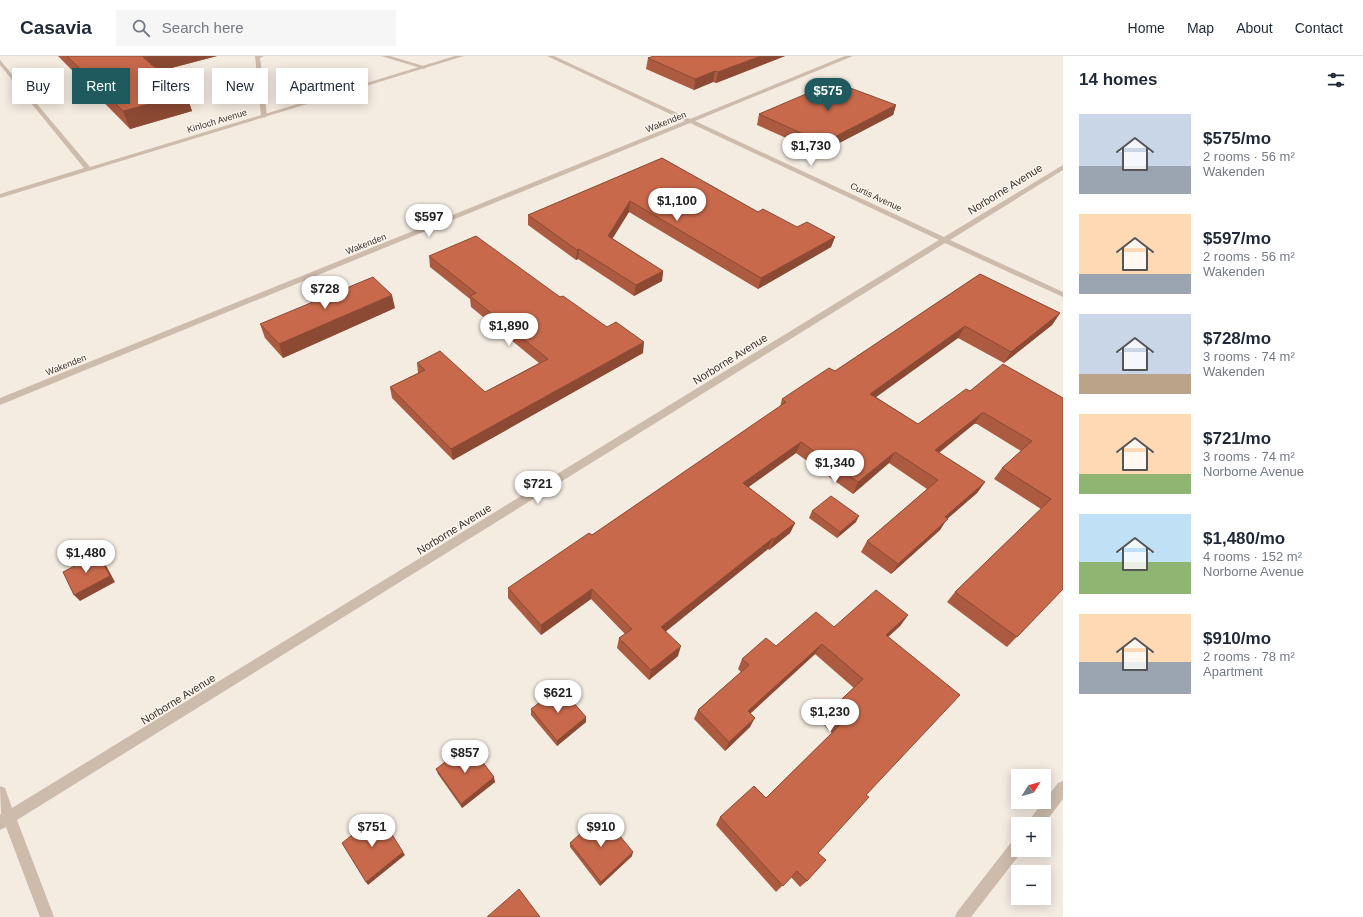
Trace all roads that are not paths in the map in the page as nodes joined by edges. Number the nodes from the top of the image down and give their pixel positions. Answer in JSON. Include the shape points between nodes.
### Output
{"nodes":[{"id":1,"x":261,"y":56,"type":"edge"},
{"id":2,"x":384,"y":56,"type":"edge"},
{"id":3,"x":461,"y":56,"type":"edge"},
{"id":4,"x":550,"y":56,"type":"edge"},
{"id":5,"x":850,"y":56,"type":"edge"},
{"id":6,"x":0,"y":62,"type":"edge"},
{"id":7,"x":424,"y":67,"type":"junction"},
{"id":8,"x":264,"y":116,"type":"junction"},
{"id":9,"x":691,"y":121,"type":"junction"},
{"id":10,"x":1063,"y":167,"type":"edge"},
{"id":11,"x":88,"y":169,"type":"junction"},
{"id":12,"x":0,"y":196,"type":"edge"},
{"id":13,"x":946,"y":240,"type":"junction"},
{"id":14,"x":1063,"y":295,"type":"edge"},
{"id":15,"x":0,"y":402,"type":"edge"},
{"id":16,"x":1063,"y":788,"type":"edge"},
{"id":17,"x":0,"y":793,"type":"edge"},
{"id":18,"x":1040,"y":817,"type":"edge"},
{"id":19,"x":5,"y":820,"type":"edge"},
{"id":20,"x":1011,"y":854,"type":"edge"},
{"id":21,"x":48,"y":917,"type":"edge"},
{"id":22,"x":962,"y":917,"type":"edge"}],
"edges":[{"from":1,"to":8,"type":"street","via":[[257,58]]},
{"from":2,"to":7,"type":"street"},
{"from":3,"to":7,"type":"street","name":"Kinloch Avenue"},
{"from":4,"to":9,"type":"street","name":"Curtis Avenue"},
{"from":5,"to":9,"type":"street","name":"Wakenden"},
{"from":6,"to":11,"type":"street"},
{"from":7,"to":8,"type":"street","name":"Kinloch Avenue"},
{"from":8,"to":11,"type":"street","name":"Kinloch Avenue"},
{"from":9,"to":13,"type":"street","name":"Curtis Avenue"},
{"from":9,"to":15,"type":"street","name":"Wakenden"},
{"from":10,"to":13,"type":"street","name":"Norborne Avenue"},
{"from":11,"to":12,"type":"street","name":"Kinloch Avenue"},
{"from":13,"to":14,"type":"street","name":"Curtis Avenue"},
{"from":13,"to":19,"type":"street","name":"Norborne Avenue"},
{"from":16,"to":18,"type":"street"},
{"from":17,"to":19,"type":"street"},
{"from":19,"to":21,"type":"street"},
{"from":20,"to":22,"type":"street"}]}
